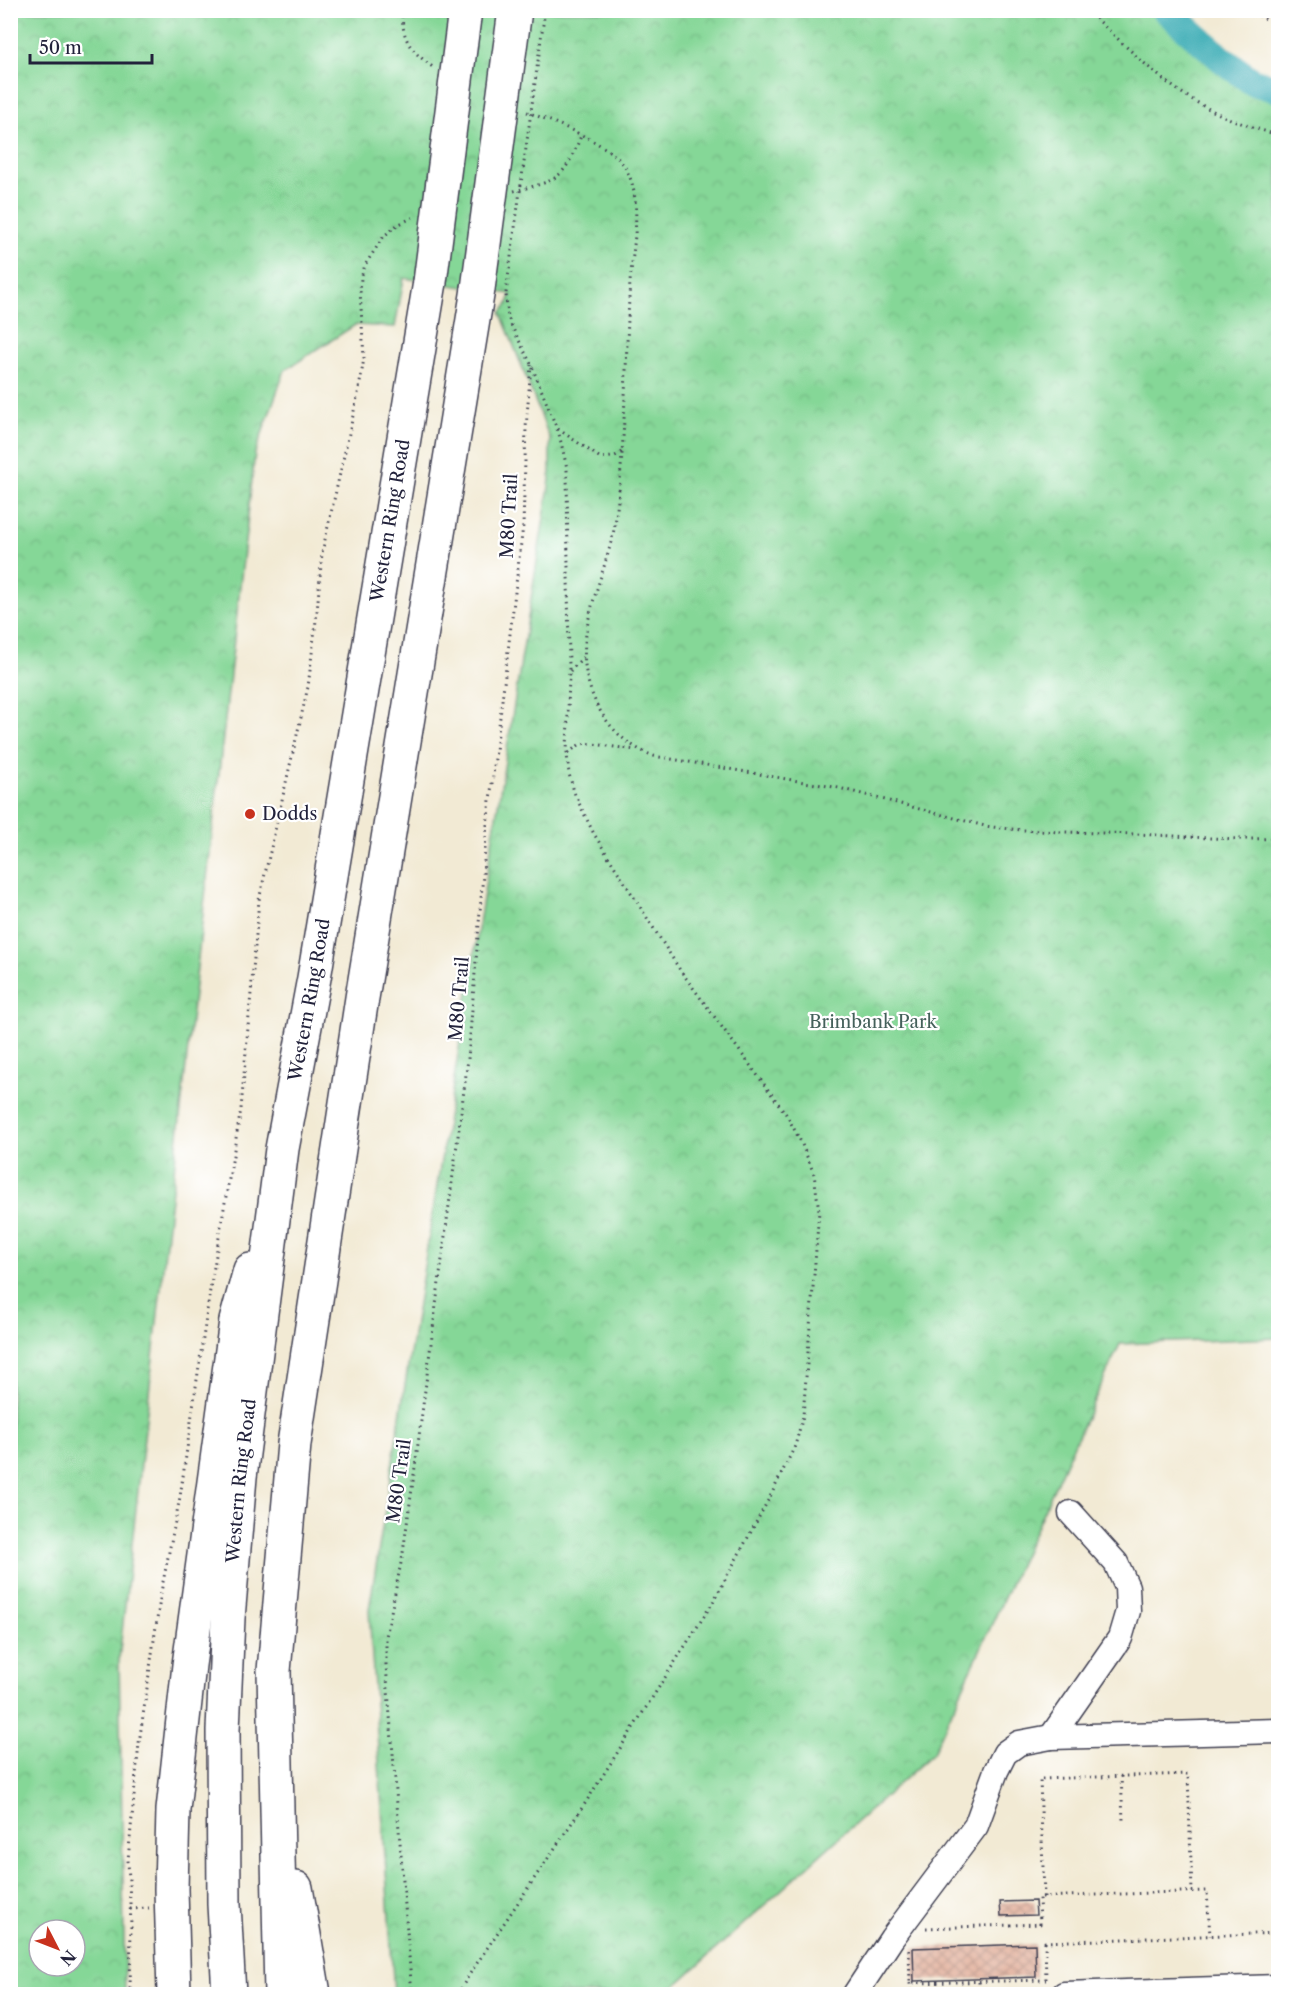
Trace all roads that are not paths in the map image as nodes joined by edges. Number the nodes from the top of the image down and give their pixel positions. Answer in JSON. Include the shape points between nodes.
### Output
{"nodes":[{"id":1,"x":465,"y":10,"type":"edge"},
{"id":2,"x":514,"y":10,"type":"edge"},
{"id":3,"x":282,"y":1149,"type":"junction"},
{"id":4,"x":1071,"y":1513,"type":"dead end"},
{"id":5,"x":1278,"y":1731,"type":"edge"},
{"id":6,"x":1051,"y":1737,"type":"junction"},
{"id":7,"x":277,"y":1752,"type":"junction"},
{"id":8,"x":1052,"y":1987,"type":"edge"},
{"id":9,"x":1278,"y":1988,"type":"edge"},
{"id":10,"x":174,"y":1995,"type":"edge"},
{"id":11,"x":229,"y":1995,"type":"edge"},
{"id":12,"x":281,"y":1995,"type":"edge"},
{"id":13,"x":314,"y":1995,"type":"edge"},
{"id":14,"x":855,"y":1995,"type":"edge"}],
"edges":[{"from":1,"to":3,"type":"highway","name":"Western Ring Road","bridge":true,"via":[[430,282]]},
{"from":2,"to":7,"type":"highway","bridge":true,"via":[[492,291],[362,998],[294,1444],[274,1671]]},
{"from":3,"to":10,"type":"highway","via":[[236,1321],[190,1653],[173,1810]]},
{"from":3,"to":11,"type":"highway","name":"Western Ring Road","via":[[240,1478],[228,1618],[223,1742]]},
{"from":4,"to":6,"type":"lane","via":[[1116,1563],[1127,1587],[1128,1611],[1120,1638]]},
{"from":5,"to":6,"type":"lane"},
{"from":6,"to":14,"type":"lane","via":[[1019,1743],[1005,1753],[976,1826],[892,1938]]},
{"from":7,"to":12,"type":"highway"},
{"from":7,"to":13,"type":"highway"},
{"from":8,"to":9,"type":"lane"}]}
